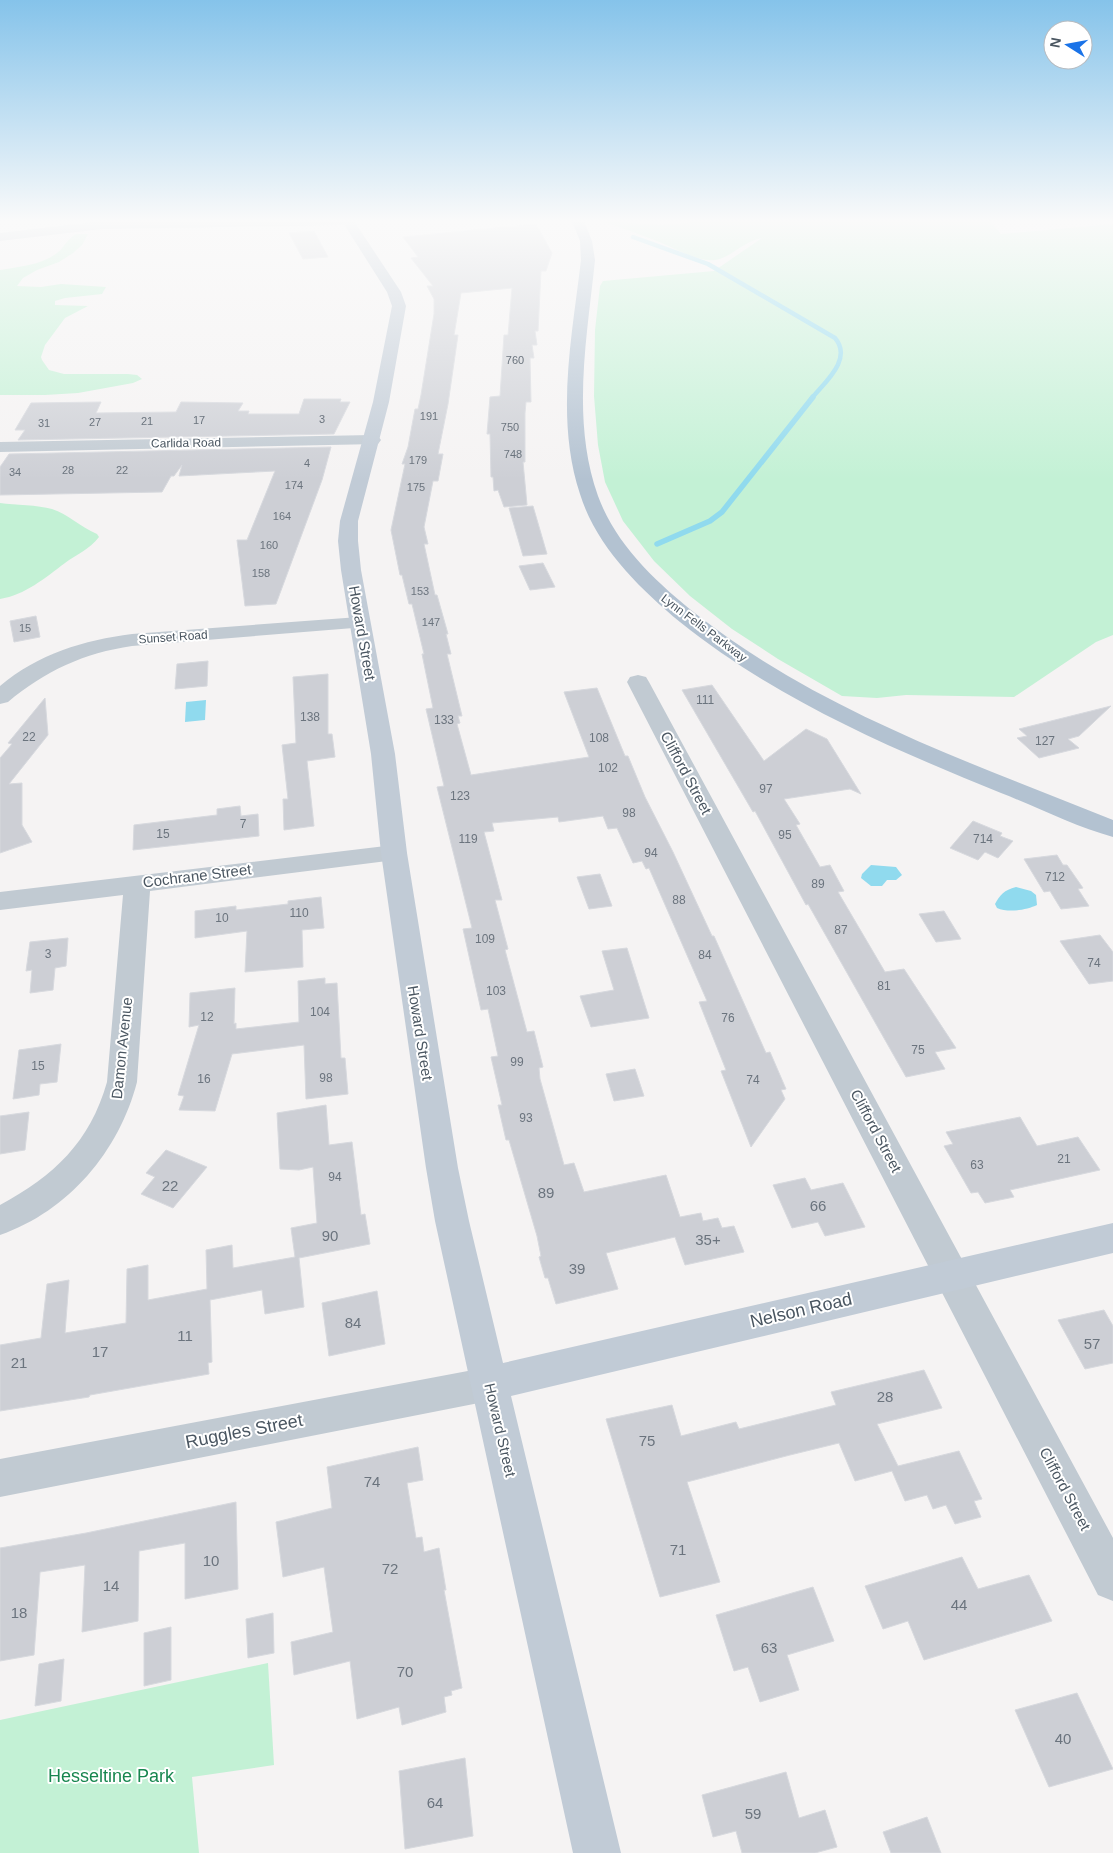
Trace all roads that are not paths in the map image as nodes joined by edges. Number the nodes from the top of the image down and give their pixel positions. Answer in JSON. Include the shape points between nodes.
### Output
{"nodes":[{"id":1,"x":399,"y":307,"type":"edge"},
{"id":2,"x":583,"y":307,"type":"edge"},
{"id":3,"x":372,"y":440,"type":"junction"},
{"id":4,"x":0,"y":447,"type":"edge"},
{"id":5,"x":360,"y":623,"type":"junction"},
{"id":6,"x":638,"y":682,"type":"dead end"},
{"id":7,"x":0,"y":697,"type":"edge"},
{"id":8,"x":1111,"y":824,"type":"edge"},
{"id":9,"x":394,"y":853,"type":"junction"},
{"id":10,"x":137,"y":884,"type":"junction"},
{"id":11,"x":0,"y":901,"type":"edge"},
{"id":12,"x":0,"y":1221,"type":"edge"},
{"id":13,"x":1113,"y":1238,"type":"edge"},
{"id":14,"x":952,"y":1275,"type":"junction"},
{"id":15,"x":489,"y":1384,"type":"junction"},
{"id":16,"x":0,"y":1478,"type":"edge"},
{"id":17,"x":1113,"y":1580,"type":"edge"},
{"id":18,"x":597,"y":1853,"type":"edge"}],
"edges":[{"from":1,"to":3,"type":"street","name":"Howard Street"},
{"from":2,"to":8,"type":"main road","name":"Lynn Fells Parkway","via":[[576,410],[584,478],[606,532],[657,592],[721,643],[821,704],[906,745]]},
{"from":3,"to":4,"type":"street","name":"Carlida Road"},
{"from":3,"to":5,"type":"street","name":"Howard Street","via":[[348,528]]},
{"from":5,"to":7,"type":"street","name":"Sunset Road","via":[[99,645],[47,663]]},
{"from":5,"to":9,"type":"street","name":"Howard Street","via":[[383,754]]},
{"from":6,"to":14,"type":"street","name":"Clifford Street"},
{"from":9,"to":10,"type":"street","name":"Cochrane Street"},
{"from":9,"to":15,"type":"street","name":"Howard Street","via":[[442,1168]]},
{"from":10,"to":11,"type":"street","name":"Cochrane Street"},
{"from":10,"to":12,"type":"street","name":"Damon Avenue","via":[[122,1082],[115,1108],[102,1135],[70,1174],[40,1198]]},
{"from":13,"to":14,"type":"street","name":"Nelson Road"},
{"from":14,"to":15,"type":"street","name":"Nelson Road"},
{"from":14,"to":17,"type":"street","name":"Clifford Street"},
{"from":15,"to":16,"type":"street","name":"Ruggles Street"},
{"from":15,"to":18,"type":"street","name":"Howard Street"}]}
